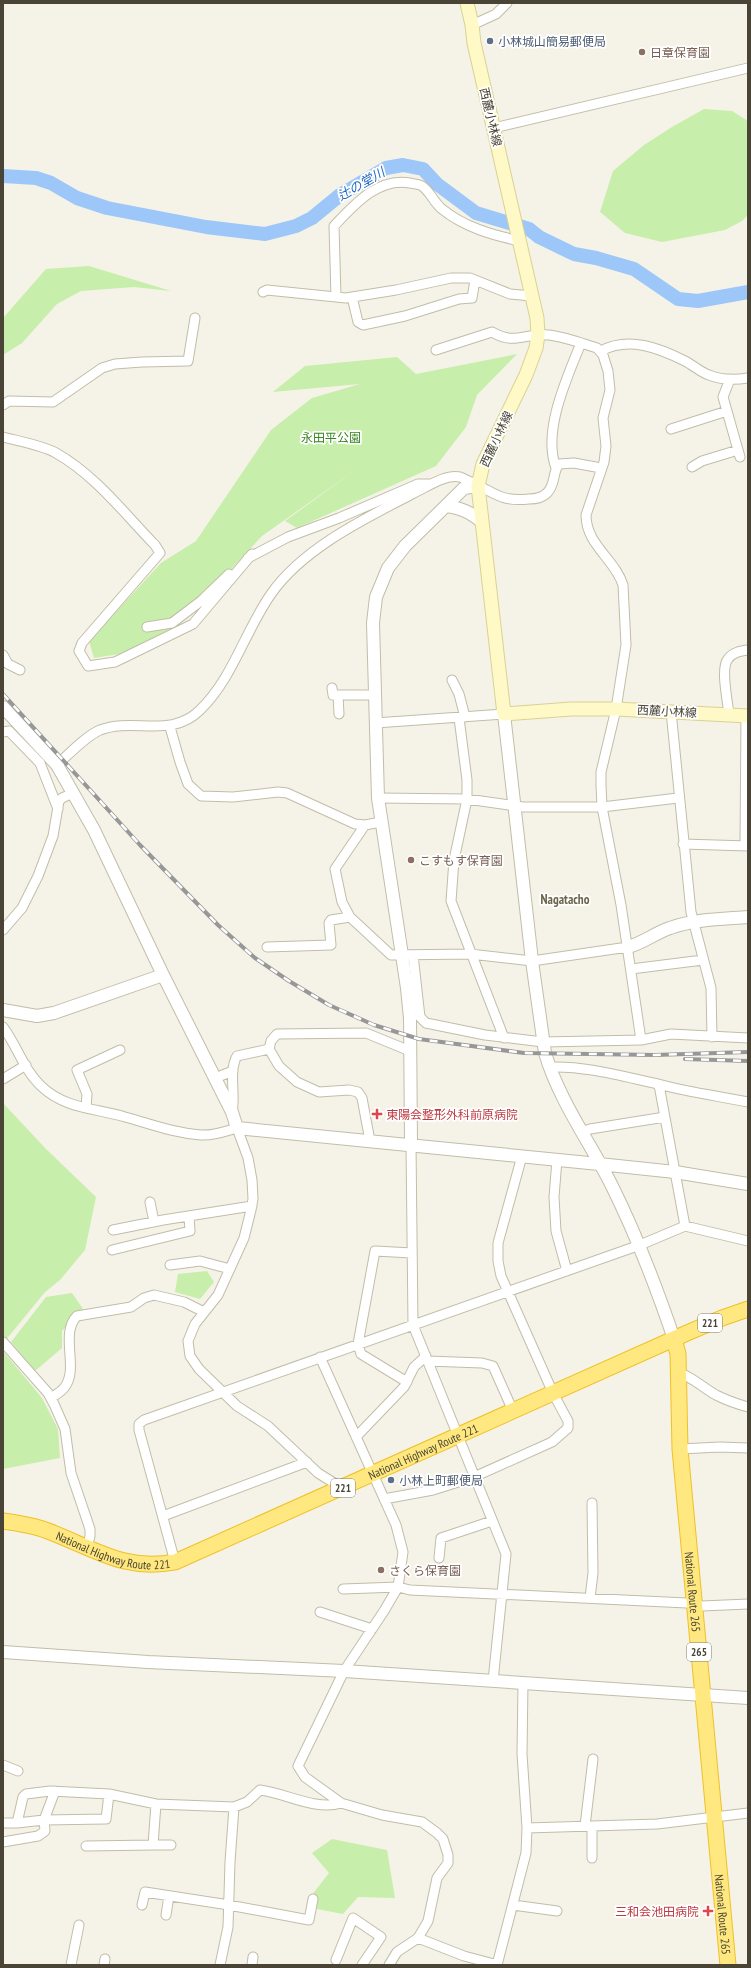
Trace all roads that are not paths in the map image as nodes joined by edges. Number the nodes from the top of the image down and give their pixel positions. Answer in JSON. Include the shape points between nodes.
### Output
{"nodes":[{"id":1,"x":467,"y":3,"type":"edge"},
{"id":2,"x":507,"y":3,"type":"edge"},
{"id":3,"x":472,"y":25,"type":"junction"},
{"id":4,"x":748,"y":68,"type":"edge"},
{"id":5,"x":494,"y":128,"type":"junction"},
{"id":6,"x":520,"y":241,"type":"junction"},
{"id":7,"x":475,"y":280,"type":"junction"},
{"id":8,"x":263,"y":292,"type":"dead end"},
{"id":9,"x":532,"y":296,"type":"junction"},
{"id":10,"x":336,"y":297,"type":"junction"},
{"id":11,"x":352,"y":297,"type":"junction"},
{"id":12,"x":195,"y":318,"type":"dead end"},
{"id":13,"x":538,"y":335,"type":"junction"},
{"id":14,"x":581,"y":343,"type":"junction"},
{"id":15,"x":436,"y":350,"type":"dead end"},
{"id":16,"x":601,"y":351,"type":"junction"},
{"id":17,"x":748,"y":378,"type":"edge"},
{"id":18,"x":730,"y":379,"type":"junction"},
{"id":19,"x":3,"y":405,"type":"edge"},
{"id":20,"x":727,"y":411,"type":"junction"},
{"id":21,"x":671,"y":429,"type":"dead end"},
{"id":22,"x":3,"y":437,"type":"edge"},
{"id":23,"x":692,"y":467,"type":"dead end"},
{"id":24,"x":556,"y":468,"type":"junction"},
{"id":25,"x":601,"y":468,"type":"junction"},
{"id":26,"x":431,"y":484,"type":"junction"},
{"id":27,"x":478,"y":486,"type":"junction"},
{"id":28,"x":446,"y":506,"type":"junction"},
{"id":29,"x":482,"y":522,"type":"junction"},
{"id":30,"x":252,"y":554,"type":"junction"},
{"id":31,"x":147,"y":627,"type":"dead end"},
{"id":32,"x":748,"y":650,"type":"edge"},
{"id":33,"x":3,"y":655,"type":"edge"},
{"id":34,"x":20,"y":670,"type":"dead end"},
{"id":35,"x":452,"y":680,"type":"dead end"},
{"id":36,"x":375,"y":695,"type":"junction"},
{"id":37,"x":3,"y":707,"type":"edge"},
{"id":38,"x":616,"y":709,"type":"junction"},
{"id":39,"x":671,"y":711,"type":"junction"},
{"id":40,"x":339,"y":714,"type":"dead end"},
{"id":41,"x":504,"y":714,"type":"junction"},
{"id":42,"x":729,"y":715,"type":"junction"},
{"id":43,"x":747,"y":716,"type":"edge"},
{"id":44,"x":462,"y":718,"type":"junction"},
{"id":45,"x":375,"y":724,"type":"junction"},
{"id":46,"x":170,"y":727,"type":"junction"},
{"id":47,"x":3,"y":732,"type":"edge"},
{"id":48,"x":58,"y":765,"type":"junction"},
{"id":49,"x":747,"y":781,"type":"edge"},
{"id":50,"x":73,"y":793,"type":"junction"},
{"id":51,"x":378,"y":798,"type":"junction"},
{"id":52,"x":678,"y":798,"type":"junction"},
{"id":53,"x":466,"y":800,"type":"junction"},
{"id":54,"x":515,"y":806,"type":"junction"},
{"id":55,"x":602,"y":807,"type":"junction"},
{"id":56,"x":58,"y":809,"type":"junction"},
{"id":57,"x":380,"y":822,"type":"junction"},
{"id":58,"x":365,"y":825,"type":"junction"},
{"id":59,"x":683,"y":844,"type":"junction"},
{"id":60,"x":747,"y":846,"type":"edge"},
{"id":61,"x":350,"y":917,"type":"junction"},
{"id":62,"x":748,"y":917,"type":"edge"},
{"id":63,"x":694,"y":922,"type":"junction"},
{"id":64,"x":3,"y":930,"type":"edge"},
{"id":65,"x":267,"y":947,"type":"dead end"},
{"id":66,"x":628,"y":947,"type":"junction"},
{"id":67,"x":470,"y":954,"type":"junction"},
{"id":68,"x":408,"y":955,"type":"junction"},
{"id":69,"x":703,"y":960,"type":"junction"},
{"id":70,"x":532,"y":961,"type":"junction"},
{"id":71,"x":631,"y":969,"type":"junction"},
{"id":72,"x":163,"y":975,"type":"junction"},
{"id":73,"x":3,"y":1010,"type":"edge"},
{"id":74,"x":3,"y":1027,"type":"edge"},
{"id":75,"x":712,"y":1037,"type":"junction"},
{"id":76,"x":504,"y":1038,"type":"junction"},
{"id":77,"x":748,"y":1038,"type":"edge"},
{"id":78,"x":641,"y":1040,"type":"junction"},
{"id":79,"x":543,"y":1042,"type":"junction"},
{"id":80,"x":269,"y":1049,"type":"junction"},
{"id":81,"x":120,"y":1050,"type":"dead end"},
{"id":82,"x":410,"y":1051,"type":"junction"},
{"id":83,"x":26,"y":1065,"type":"junction"},
{"id":84,"x":550,"y":1067,"type":"junction"},
{"id":85,"x":233,"y":1071,"type":"junction"},
{"id":86,"x":3,"y":1078,"type":"edge"},
{"id":87,"x":215,"y":1078,"type":"junction"},
{"id":88,"x":659,"y":1085,"type":"junction"},
{"id":89,"x":748,"y":1102,"type":"edge"},
{"id":90,"x":86,"y":1108,"type":"junction"},
{"id":91,"x":232,"y":1112,"type":"junction"},
{"id":92,"x":665,"y":1117,"type":"junction"},
{"id":93,"x":237,"y":1128,"type":"junction"},
{"id":94,"x":582,"y":1132,"type":"junction"},
{"id":95,"x":370,"y":1141,"type":"junction"},
{"id":96,"x":411,"y":1144,"type":"junction"},
{"id":97,"x":522,"y":1156,"type":"junction"},
{"id":98,"x":557,"y":1160,"type":"junction"},
{"id":99,"x":599,"y":1164,"type":"junction"},
{"id":100,"x":675,"y":1172,"type":"junction"},
{"id":101,"x":748,"y":1184,"type":"edge"},
{"id":102,"x":150,"y":1202,"type":"dead end"},
{"id":103,"x":252,"y":1206,"type":"junction"},
{"id":104,"x":189,"y":1216,"type":"junction"},
{"id":105,"x":154,"y":1222,"type":"junction"},
{"id":106,"x":685,"y":1226,"type":"junction"},
{"id":107,"x":113,"y":1230,"type":"dead end"},
{"id":108,"x":748,"y":1241,"type":"edge"},
{"id":109,"x":640,"y":1245,"type":"junction"},
{"id":110,"x":112,"y":1250,"type":"dead end"},
{"id":111,"x":412,"y":1253,"type":"junction"},
{"id":112,"x":170,"y":1265,"type":"dead end"},
{"id":113,"x":230,"y":1269,"type":"junction"},
{"id":114,"x":567,"y":1271,"type":"junction"},
{"id":115,"x":508,"y":1292,"type":"junction"},
{"id":116,"x":748,"y":1310,"type":"edge"},
{"id":117,"x":204,"y":1312,"type":"junction"},
{"id":118,"x":413,"y":1325,"type":"junction"},
{"id":119,"x":674,"y":1339,"type":"junction"},
{"id":120,"x":3,"y":1342,"type":"edge"},
{"id":121,"x":358,"y":1344,"type":"junction"},
{"id":122,"x":320,"y":1357,"type":"junction"},
{"id":123,"x":426,"y":1359,"type":"junction"},
{"id":124,"x":678,"y":1373,"type":"junction"},
{"id":125,"x":407,"y":1382,"type":"junction"},
{"id":126,"x":223,"y":1392,"type":"junction"},
{"id":127,"x":553,"y":1393,"type":"junction"},
{"id":128,"x":51,"y":1398,"type":"junction"},
{"id":129,"x":748,"y":1407,"type":"edge"},
{"id":130,"x":512,"y":1411,"type":"junction"},
{"id":131,"x":459,"y":1436,"type":"junction"},
{"id":132,"x":356,"y":1437,"type":"junction"},
{"id":133,"x":748,"y":1448,"type":"edge"},
{"id":134,"x":680,"y":1449,"type":"junction"},
{"id":135,"x":307,"y":1462,"type":"junction"},
{"id":136,"x":372,"y":1474,"type":"junction"},
{"id":137,"x":474,"y":1477,"type":"junction"},
{"id":138,"x":342,"y":1488,"type":"junction"},
{"id":139,"x":384,"y":1499,"type":"junction"},
{"id":140,"x":592,"y":1503,"type":"dead end"},
{"id":141,"x":163,"y":1516,"type":"junction"},
{"id":142,"x":3,"y":1521,"type":"edge"},
{"id":143,"x":492,"y":1521,"type":"junction"},
{"id":144,"x":87,"y":1548,"type":"junction"},
{"id":145,"x":439,"y":1558,"type":"dead end"},
{"id":146,"x":175,"y":1562,"type":"junction"},
{"id":147,"x":398,"y":1587,"type":"junction"},
{"id":148,"x":343,"y":1589,"type":"dead end"},
{"id":149,"x":502,"y":1594,"type":"junction"},
{"id":150,"x":590,"y":1598,"type":"junction"},
{"id":151,"x":748,"y":1604,"type":"edge"},
{"id":152,"x":694,"y":1605,"type":"junction"},
{"id":153,"x":320,"y":1612,"type":"dead end"},
{"id":154,"x":372,"y":1628,"type":"junction"},
{"id":155,"x":3,"y":1652,"type":"edge"},
{"id":156,"x":344,"y":1671,"type":"junction"},
{"id":157,"x":493,"y":1681,"type":"junction"},
{"id":158,"x":523,"y":1683,"type":"junction"},
{"id":159,"x":702,"y":1695,"type":"junction"},
{"id":160,"x":748,"y":1698,"type":"edge"},
{"id":161,"x":593,"y":1759,"type":"dead end"},
{"id":162,"x":3,"y":1765,"type":"edge"},
{"id":163,"x":18,"y":1771,"type":"dead end"},
{"id":164,"x":55,"y":1791,"type":"junction"},
{"id":165,"x":109,"y":1794,"type":"junction"},
{"id":166,"x":341,"y":1803,"type":"junction"},
{"id":167,"x":156,"y":1804,"type":"junction"},
{"id":168,"x":234,"y":1807,"type":"junction"},
{"id":169,"x":748,"y":1813,"type":"edge"},
{"id":170,"x":714,"y":1818,"type":"junction"},
{"id":171,"x":44,"y":1820,"type":"junction"},
{"id":172,"x":3,"y":1823,"type":"edge"},
{"id":173,"x":17,"y":1823,"type":"junction"},
{"id":174,"x":589,"y":1826,"type":"junction"},
{"id":175,"x":527,"y":1828,"type":"junction"},
{"id":176,"x":3,"y":1842,"type":"edge"},
{"id":177,"x":153,"y":1845,"type":"junction"},
{"id":178,"x":171,"y":1845,"type":"dead end"},
{"id":179,"x":86,"y":1846,"type":"dead end"},
{"id":180,"x":592,"y":1858,"type":"dead end"},
{"id":181,"x":169,"y":1896,"type":"junction"},
{"id":182,"x":313,"y":1899,"type":"dead end"},
{"id":183,"x":142,"y":1905,"type":"dead end"},
{"id":184,"x":229,"y":1905,"type":"junction"},
{"id":185,"x":513,"y":1905,"type":"junction"},
{"id":186,"x":557,"y":1911,"type":"dead end"},
{"id":187,"x":166,"y":1915,"type":"dead end"},
{"id":188,"x":80,"y":1925,"type":"dead end"},
{"id":189,"x":418,"y":1938,"type":"junction"},
{"id":190,"x":336,"y":1960,"type":"dead end"},
{"id":191,"x":71,"y":1965,"type":"edge"},
{"id":192,"x":220,"y":1965,"type":"edge"},
{"id":193,"x":362,"y":1965,"type":"edge"},
{"id":194,"x":389,"y":1965,"type":"edge"},
{"id":195,"x":498,"y":1965,"type":"edge"},
{"id":196,"x":728,"y":1965,"type":"edge"}],
"edges":[{"from":1,"to":3,"type":"main road","name":"西麓小林線"},
{"from":2,"to":3,"type":"street","via":[[496,14]]},
{"from":3,"to":5,"type":"main road","name":"西麓小林線"},
{"from":4,"to":5,"type":"street"},
{"from":5,"to":6,"type":"main road","name":"西麓小林線"},
{"from":6,"to":9,"type":"main road","name":"西麓小林線"},
{"from":6,"to":10,"type":"street","via":[[494,236],[469,225],[441,209],[422,186],[405,182],[383,185],[356,203],[334,226]]},
{"from":7,"to":9,"type":"street","via":[[510,294]]},
{"from":7,"to":11,"type":"street","via":[[451,278]]},
{"from":7,"to":11,"type":"street","via":[[472,298],[459,299],[405,316],[363,325],[358,322]]},
{"from":8,"to":10,"type":"street","via":[[267,290]]},
{"from":9,"to":13,"type":"main road","name":"西麓小林線"},
{"from":10,"to":11,"type":"street"},
{"from":12,"to":19,"type":"street","via":[[188,361],[115,364],[102,368],[53,402],[9,401]]},
{"from":13,"to":14,"type":"street"},
{"from":13,"to":15,"type":"street","via":[[510,339],[492,332]]},
{"from":13,"to":27,"type":"main road","name":"西麓小林線","via":[[526,375],[483,464]]},
{"from":14,"to":16,"type":"street"},
{"from":14,"to":24,"type":"street","via":[[554,418],[551,456]]},
{"from":16,"to":18,"type":"street","via":[[611,346],[626,344],[654,347],[709,375]]},
{"from":16,"to":25,"type":"street","via":[[608,371],[610,390],[603,418],[606,446]]},
{"from":17,"to":18,"type":"street"},
{"from":18,"to":20,"type":"street","via":[[723,397]]},
{"from":20,"to":21,"type":"street"},
{"from":20,"to":23,"type":"street","via":[[739,454],[702,461]]},
{"from":22,"to":30,"type":"street","via":[[55,452],[82,471],[107,493],[160,553],[82,643],[79,651],[88,666],[115,662],[193,624]]},
{"from":24,"to":25,"type":"street","via":[[558,464],[574,463]]},
{"from":24,"to":27,"type":"street","via":[[551,489],[538,498],[510,501]]},
{"from":25,"to":38,"type":"street","via":[[586,515],[586,523],[594,542],[623,585],[627,637]]},
{"from":26,"to":27,"type":"street","via":[[459,477]]},
{"from":26,"to":30,"type":"street","via":[[418,484]]},
{"from":26,"to":46,"type":"street","via":[[322,546],[292,570],[271,594],[222,684],[199,711]]},
{"from":27,"to":28,"type":"street","via":[[464,488]]},
{"from":27,"to":29,"type":"main road","name":"西麓小林線"},
{"from":28,"to":29,"type":"street","via":[[471,513]]},
{"from":28,"to":36,"type":"street","via":[[405,546],[388,568],[376,597],[372,623]]},
{"from":29,"to":41,"type":"main road","name":"西麓小林線"},
{"from":30,"to":31,"type":"street","via":[[201,600],[172,622]]},
{"from":32,"to":42,"type":"street","via":[[736,652],[728,658],[724,667]]},
{"from":33,"to":34,"type":"street","via":[[8,664]]},
{"from":35,"to":44,"type":"street","via":[[459,694]]},
{"from":36,"to":40,"type":"street","via":[[335,691]]},
{"from":36,"to":45,"type":"street"},
{"from":37,"to":48,"type":"street"},
{"from":38,"to":39,"type":"main road","name":"西麓小林線"},
{"from":38,"to":41,"type":"main road","name":"西麓小林線","via":[[571,709]]},
{"from":38,"to":55,"type":"street","via":[[601,772]]},
{"from":39,"to":42,"type":"main road","name":"西麓小林線"},
{"from":39,"to":52,"type":"street"},
{"from":41,"to":44,"type":"street"},
{"from":41,"to":54,"type":"street"},
{"from":42,"to":43,"type":"main road","name":"西麓小林線"},
{"from":43,"to":49,"type":"street"},
{"from":44,"to":45,"type":"street"},
{"from":44,"to":53,"type":"street"},
{"from":45,"to":51,"type":"street"},
{"from":46,"to":48,"type":"street","via":[[112,727],[99,731]]},
{"from":46,"to":58,"type":"street","via":[[188,784],[200,796],[233,797],[287,793],[355,824]]},
{"from":47,"to":56,"type":"street","via":[[9,731],[40,763]]},
{"from":48,"to":50,"type":"street"},
{"from":49,"to":60,"type":"street"},
{"from":50,"to":56,"type":"street","via":[[62,798]]},
{"from":50,"to":72,"type":"street","via":[[94,830]]},
{"from":51,"to":53,"type":"street"},
{"from":51,"to":57,"type":"street"},
{"from":52,"to":55,"type":"street"},
{"from":52,"to":59,"type":"street"},
{"from":53,"to":54,"type":"street"},
{"from":53,"to":67,"type":"street","via":[[450,890],[451,902]]},
{"from":54,"to":55,"type":"street"},
{"from":54,"to":70,"type":"street"},
{"from":55,"to":66,"type":"street"},
{"from":56,"to":64,"type":"street","via":[[48,852],[38,876],[22,908]]},
{"from":57,"to":58,"type":"street"},
{"from":57,"to":68,"type":"street"},
{"from":58,"to":61,"type":"street","via":[[335,869],[342,902]]},
{"from":59,"to":60,"type":"street"},
{"from":59,"to":63,"type":"street"},
{"from":61,"to":65,"type":"street","via":[[331,920],[330,945]]},
{"from":61,"to":68,"type":"street","via":[[391,955]]},
{"from":62,"to":63,"type":"street"},
{"from":63,"to":66,"type":"street","via":[[671,928]]},
{"from":63,"to":69,"type":"street"},
{"from":66,"to":70,"type":"street"},
{"from":66,"to":71,"type":"street"},
{"from":67,"to":68,"type":"street"},
{"from":67,"to":70,"type":"street"},
{"from":67,"to":76,"type":"street"},
{"from":68,"to":76,"type":"street","via":[[422,1021],[449,1029]]},
{"from":68,"to":82,"type":"street"},
{"from":69,"to":71,"type":"street"},
{"from":69,"to":75,"type":"street","via":[[712,988]]},
{"from":70,"to":79,"type":"street"},
{"from":71,"to":78,"type":"street"},
{"from":72,"to":73,"type":"street","via":[[54,1013],[37,1016]]},
{"from":72,"to":87,"type":"street"},
{"from":74,"to":83,"type":"street"},
{"from":75,"to":77,"type":"street"},
{"from":75,"to":78,"type":"street","via":[[671,1034]]},
{"from":76,"to":79,"type":"street"},
{"from":78,"to":79,"type":"street"},
{"from":79,"to":84,"type":"street"},
{"from":80,"to":82,"type":"street","via":[[277,1034],[366,1033]]},
{"from":80,"to":85,"type":"street","via":[[237,1056],[232,1064]]},
{"from":80,"to":95,"type":"street","via":[[279,1066],[297,1082],[318,1092],[358,1092],[362,1098]]},
{"from":81,"to":90,"type":"street","via":[[78,1070],[87,1094]]},
{"from":82,"to":96,"type":"street"},
{"from":83,"to":86,"type":"street"},
{"from":83,"to":90,"type":"street","via":[[41,1086],[59,1100]]},
{"from":84,"to":88,"type":"street","via":[[593,1069]]},
{"from":84,"to":94,"type":"street"},
{"from":85,"to":87,"type":"street"},
{"from":85,"to":91,"type":"street"},
{"from":87,"to":91,"type":"street"},
{"from":88,"to":89,"type":"street"},
{"from":88,"to":92,"type":"street"},
{"from":90,"to":93,"type":"street","via":[[172,1131],[203,1135]]},
{"from":91,"to":93,"type":"street"},
{"from":92,"to":94,"type":"street"},
{"from":92,"to":100,"type":"street"},
{"from":93,"to":95,"type":"street"},
{"from":93,"to":103,"type":"street","via":[[248,1158],[252,1180]]},
{"from":94,"to":99,"type":"street"},
{"from":95,"to":96,"type":"street"},
{"from":96,"to":97,"type":"street"},
{"from":96,"to":111,"type":"street"},
{"from":97,"to":98,"type":"street"},
{"from":97,"to":115,"type":"street","via":[[498,1243],[499,1269]]},
{"from":98,"to":99,"type":"street"},
{"from":98,"to":114,"type":"street","via":[[554,1197],[556,1231]]},
{"from":99,"to":100,"type":"street"},
{"from":99,"to":109,"type":"street"},
{"from":100,"to":101,"type":"street"},
{"from":100,"to":106,"type":"street"},
{"from":102,"to":105,"type":"street"},
{"from":103,"to":104,"type":"street"},
{"from":103,"to":113,"type":"street","via":[[244,1238]]},
{"from":104,"to":105,"type":"street"},
{"from":104,"to":110,"type":"street","via":[[190,1231]]},
{"from":105,"to":107,"type":"street"},
{"from":106,"to":108,"type":"street"},
{"from":106,"to":109,"type":"street"},
{"from":109,"to":114,"type":"street"},
{"from":109,"to":119,"type":"street"},
{"from":111,"to":118,"type":"street"},
{"from":111,"to":121,"type":"street","via":[[375,1250]]},
{"from":112,"to":113,"type":"street","via":[[200,1261]]},
{"from":113,"to":117,"type":"street","via":[[218,1295]]},
{"from":114,"to":115,"type":"street"},
{"from":115,"to":118,"type":"street"},
{"from":115,"to":127,"type":"street"},
{"from":116,"to":119,"type":"highway","name":"National Highway Route 221","number":"221","via":[[722,1318]]},
{"from":117,"to":126,"type":"street","via":[[195,1324],[188,1341],[190,1356],[199,1369]]},
{"from":117,"to":128,"type":"street","via":[[184,1302],[154,1295],[131,1307],[77,1316],[69,1330],[69,1374],[64,1388]]},
{"from":118,"to":121,"type":"street"},
{"from":118,"to":123,"type":"street"},
{"from":119,"to":124,"type":"highway","name":"National Route 265","number":"265","via":[[678,1354]]},
{"from":119,"to":127,"type":"highway","name":"National Highway Route 221","number":"221"},
{"from":120,"to":128,"type":"street"},
{"from":121,"to":122,"type":"street"},
{"from":121,"to":125,"type":"street","via":[[361,1354]]},
{"from":122,"to":126,"type":"street"},
{"from":122,"to":132,"type":"street"},
{"from":123,"to":125,"type":"street","via":[[414,1367]]},
{"from":123,"to":130,"type":"street","via":[[482,1362],[493,1366]]},
{"from":123,"to":131,"type":"street"},
{"from":124,"to":129,"type":"street","via":[[685,1374],[718,1396]]},
{"from":124,"to":134,"type":"highway","name":"National Route 265","number":"265"},
{"from":125,"to":132,"type":"street"},
{"from":126,"to":135,"type":"street","via":[[237,1406],[275,1432]]},
{"from":126,"to":141,"type":"street","via":[[139,1424],[138,1430]]},
{"from":127,"to":130,"type":"highway","name":"National Highway Route 221","number":"221"},
{"from":127,"to":137,"type":"street","via":[[568,1421],[568,1428],[552,1442]]},
{"from":128,"to":144,"type":"street","via":[[64,1429],[71,1473],[90,1529]]},
{"from":130,"to":131,"type":"highway","name":"National Highway Route 221","number":"221"},
{"from":131,"to":136,"type":"highway","name":"National Highway Route 221","number":"221"},
{"from":131,"to":137,"type":"street"},
{"from":132,"to":136,"type":"street"},
{"from":133,"to":134,"type":"street"},
{"from":134,"to":152,"type":"highway","name":"National Route 265","number":"265"},
{"from":135,"to":138,"type":"street","via":[[318,1473]]},
{"from":135,"to":141,"type":"street"},
{"from":136,"to":138,"type":"highway","name":"National Highway Route 221","number":"221"},
{"from":136,"to":139,"type":"street"},
{"from":137,"to":139,"type":"street","via":[[433,1490]]},
{"from":137,"to":143,"type":"street"},
{"from":138,"to":146,"type":"highway","name":"National Highway Route 221","number":"221"},
{"from":139,"to":147,"type":"street","via":[[396,1525],[403,1552]]},
{"from":140,"to":150,"type":"street","via":[[593,1573]]},
{"from":141,"to":146,"type":"street"},
{"from":142,"to":144,"type":"highway","name":"National Highway Route 221","number":"221","via":[[46,1530]]},
{"from":143,"to":145,"type":"street","via":[[441,1538]]},
{"from":143,"to":149,"type":"street","via":[[506,1554]]},
{"from":144,"to":146,"type":"highway","name":"National Highway Route 221","number":"221","via":[[136,1564]]},
{"from":147,"to":148,"type":"street"},
{"from":147,"to":149,"type":"street","via":[[410,1590]]},
{"from":147,"to":154,"type":"street"},
{"from":149,"to":150,"type":"street"},
{"from":149,"to":157,"type":"street"},
{"from":150,"to":152,"type":"street"},
{"from":151,"to":152,"type":"street"},
{"from":152,"to":159,"type":"highway","name":"National Route 265","number":"265"},
{"from":153,"to":154,"type":"street"},
{"from":154,"to":156,"type":"street"},
{"from":155,"to":156,"type":"street","via":[[142,1662]]},
{"from":156,"to":157,"type":"street"},
{"from":156,"to":166,"type":"street","via":[[298,1766],[305,1777]]},
{"from":157,"to":158,"type":"street"},
{"from":158,"to":159,"type":"street"},
{"from":158,"to":175,"type":"street","via":[[522,1754]]},
{"from":159,"to":160,"type":"street"},
{"from":159,"to":170,"type":"highway","name":"National Route 265","number":"265"},
{"from":161,"to":174,"type":"street"},
{"from":162,"to":163,"type":"street"},
{"from":164,"to":165,"type":"street"},
{"from":164,"to":171,"type":"street"},
{"from":164,"to":173,"type":"street","via":[[26,1794]]},
{"from":165,"to":167,"type":"street"},
{"from":165,"to":171,"type":"street","via":[[106,1819]]},
{"from":166,"to":168,"type":"street","via":[[332,1806],[305,1802],[272,1791],[260,1790],[247,1802]]},
{"from":166,"to":189,"type":"street","via":[[382,1815],[422,1822],[443,1839],[448,1863],[437,1878],[428,1921]]},
{"from":167,"to":168,"type":"street"},
{"from":167,"to":177,"type":"street"},
{"from":168,"to":184,"type":"street"},
{"from":169,"to":170,"type":"street"},
{"from":170,"to":174,"type":"street","via":[[657,1824]]},
{"from":170,"to":196,"type":"highway","name":"National Route 265","number":"265"},
{"from":171,"to":173,"type":"street"},
{"from":171,"to":176,"type":"street","via":[[45,1831],[38,1836]]},
{"from":172,"to":173,"type":"street"},
{"from":174,"to":175,"type":"street"},
{"from":174,"to":180,"type":"street"},
{"from":175,"to":185,"type":"street","via":[[523,1867]]},
{"from":177,"to":178,"type":"street"},
{"from":177,"to":179,"type":"street"},
{"from":181,"to":183,"type":"street","via":[[145,1892]]},
{"from":181,"to":184,"type":"street"},
{"from":181,"to":187,"type":"street"},
{"from":182,"to":184,"type":"street","via":[[309,1920]]},
{"from":184,"to":192,"type":"street","via":[[228,1927]]},
{"from":185,"to":186,"type":"street"},
{"from":185,"to":195,"type":"street"},
{"from":188,"to":191,"type":"street"},
{"from":189,"to":194,"type":"street","via":[[397,1952]]},
{"from":189,"to":195,"type":"street","via":[[464,1956]]},
{"from":190,"to":193,"type":"street","via":[[353,1918],[381,1937]]}]}
